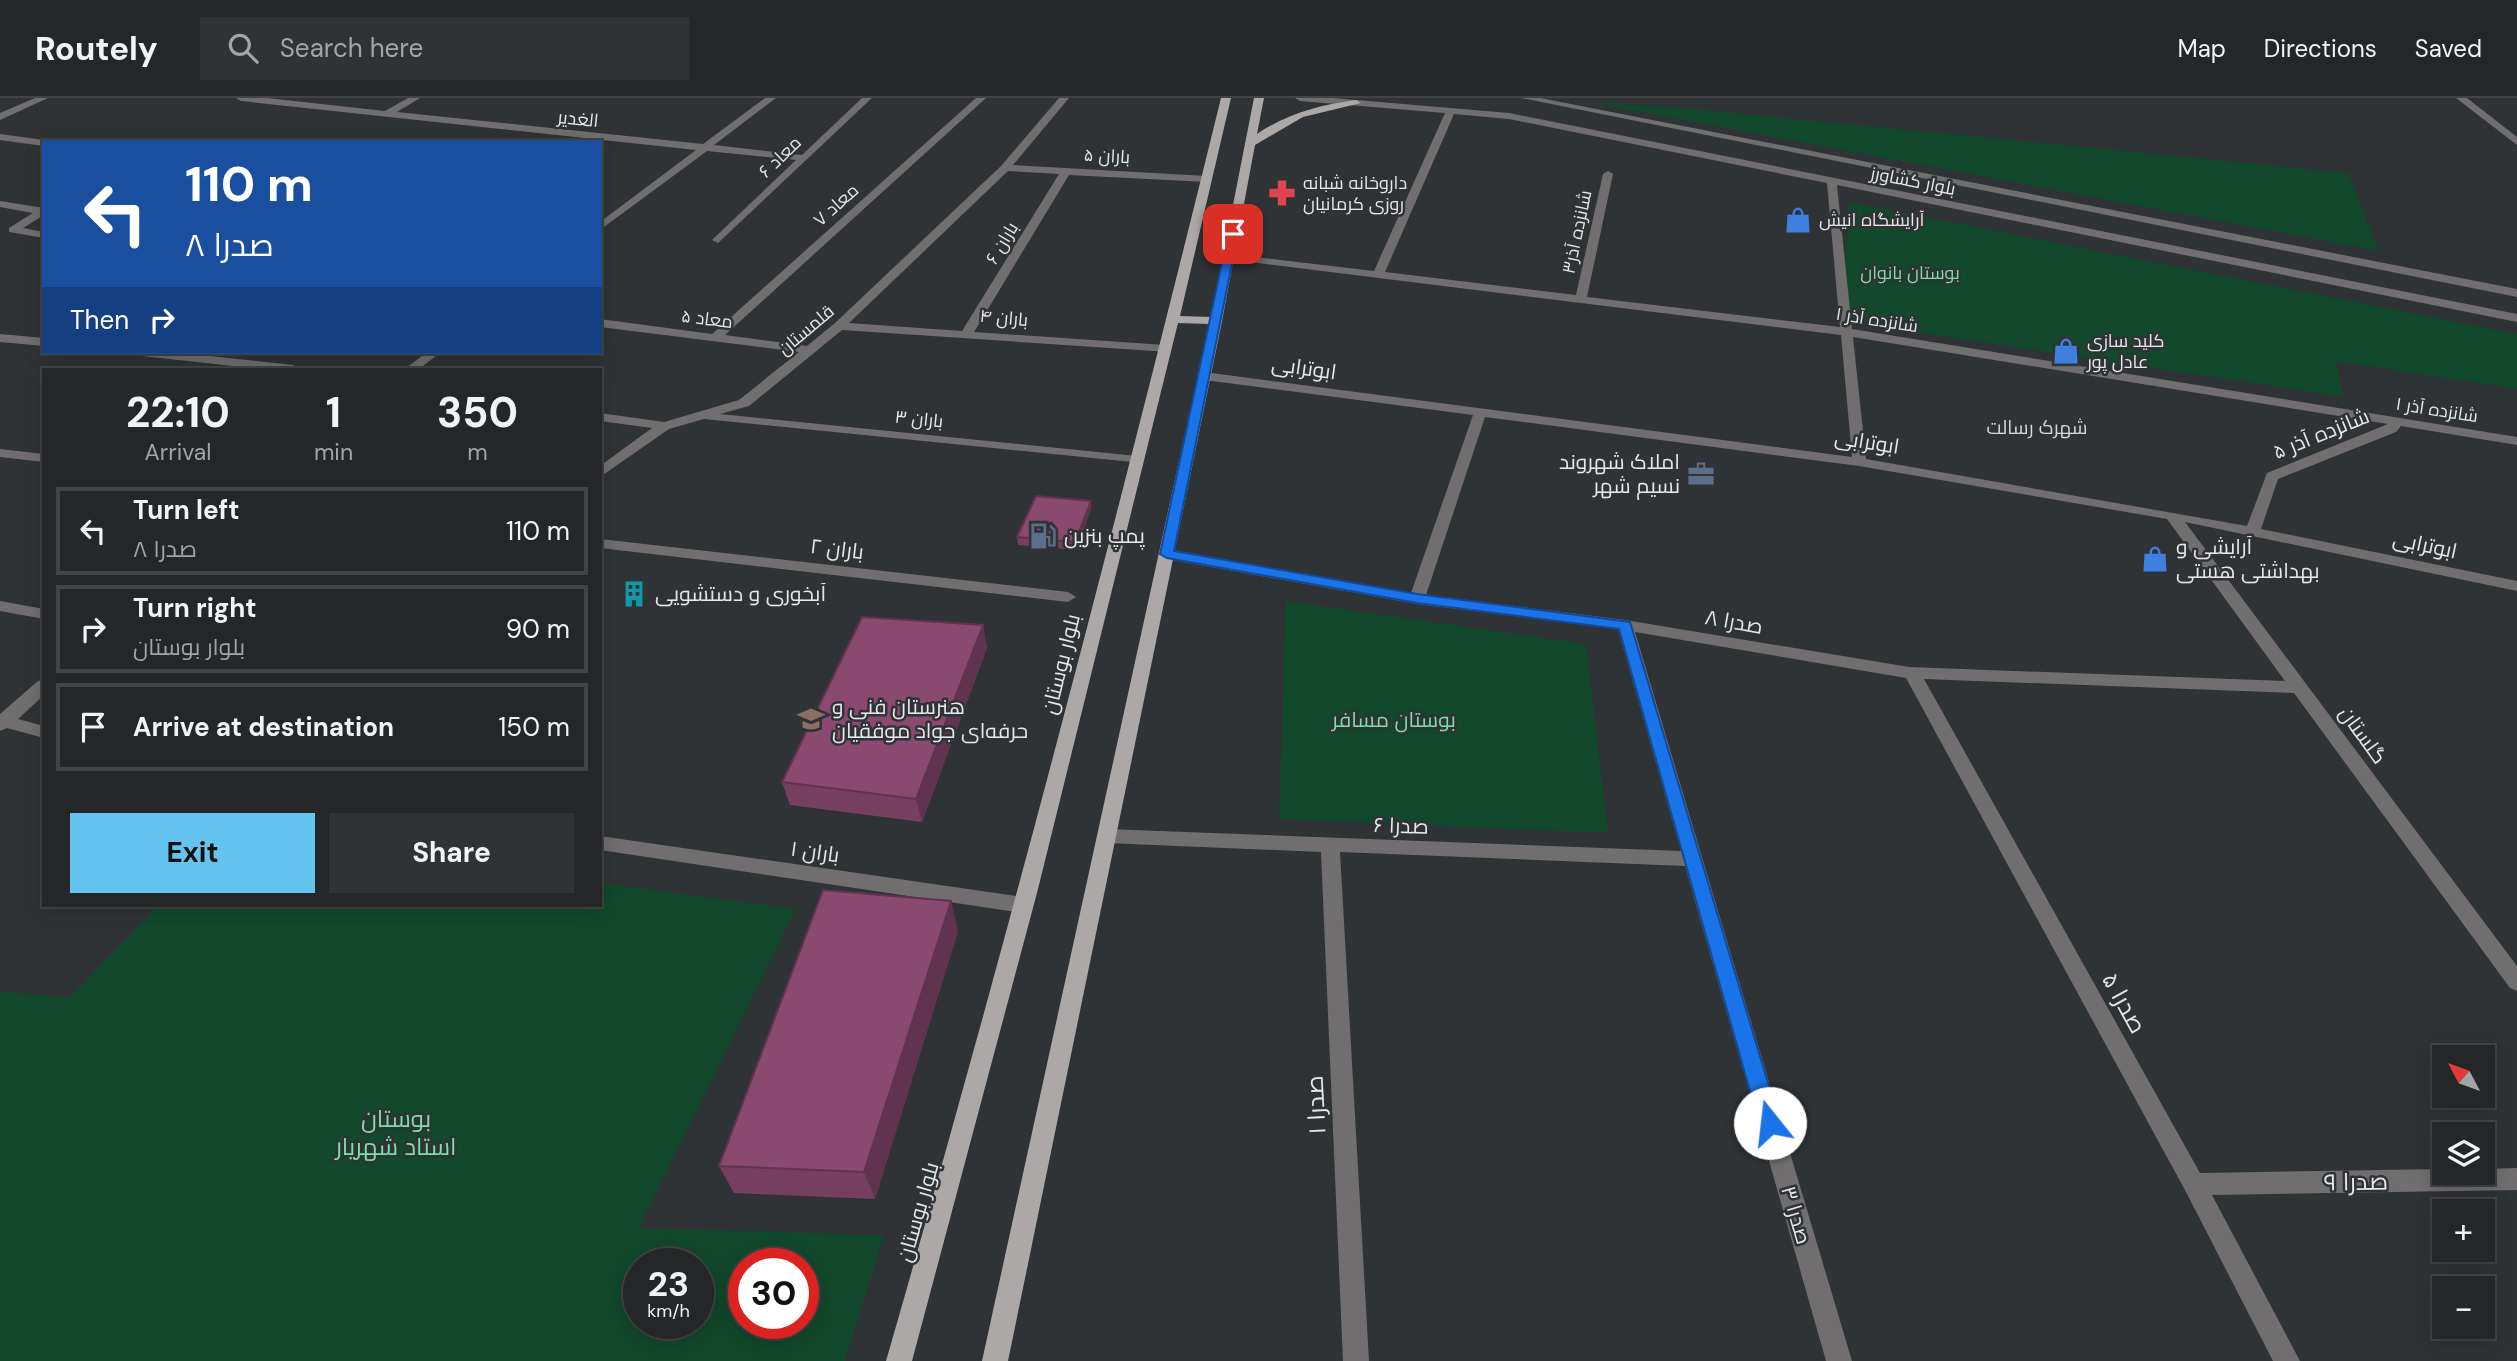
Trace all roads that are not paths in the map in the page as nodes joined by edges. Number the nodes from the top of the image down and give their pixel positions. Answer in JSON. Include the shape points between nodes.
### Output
{"nodes":[{"id":1,"x":43,"y":98,"type":"edge"},
{"id":2,"x":241,"y":98,"type":"edge"},
{"id":3,"x":415,"y":98,"type":"edge"},
{"id":4,"x":771,"y":98,"type":"edge"},
{"id":5,"x":867,"y":98,"type":"edge"},
{"id":6,"x":981,"y":98,"type":"edge"},
{"id":7,"x":1065,"y":98,"type":"edge"},
{"id":8,"x":1226,"y":98,"type":"edge"},
{"id":9,"x":1259,"y":98,"type":"edge"},
{"id":10,"x":1300,"y":98,"type":"edge"},
{"id":11,"x":1526,"y":98,"type":"edge"},
{"id":12,"x":2460,"y":98,"type":"edge"},
{"id":13,"x":1349,"y":101,"type":"edge"},
{"id":14,"x":1451,"y":111,"type":"junction"},
{"id":15,"x":386,"y":114,"type":"junction"},
{"id":16,"x":0,"y":117,"type":"edge"},
{"id":17,"x":2493,"y":123,"type":"junction"},
{"id":18,"x":2517,"y":124,"type":"edge"},
{"id":19,"x":0,"y":137,"type":"edge"},
{"id":20,"x":2517,"y":142,"type":"edge"},
{"id":21,"x":42,"y":143,"type":"edge"},
{"id":22,"x":1251,"y":143,"type":"junction"},
{"id":23,"x":704,"y":149,"type":"junction"},
{"id":24,"x":804,"y":158,"type":"junction"},
{"id":25,"x":1005,"y":168,"type":"junction"},
{"id":26,"x":1066,"y":171,"type":"junction"},
{"id":27,"x":1608,"y":174,"type":"dead end"},
{"id":28,"x":1207,"y":178,"type":"junction"},
{"id":29,"x":1832,"y":182,"type":"junction"},
{"id":30,"x":0,"y":204,"type":"edge"},
{"id":31,"x":42,"y":211,"type":"edge"},
{"id":32,"x":42,"y":212,"type":"edge"},
{"id":33,"x":606,"y":218,"type":"edge"},
{"id":34,"x":42,"y":235,"type":"edge"},
{"id":35,"x":718,"y":240,"type":"dead end"},
{"id":36,"x":1229,"y":257,"type":"junction"},
{"id":37,"x":1378,"y":274,"type":"junction"},
{"id":38,"x":2517,"y":293,"type":"edge"},
{"id":39,"x":1581,"y":298,"type":"junction"},
{"id":40,"x":2517,"y":318,"type":"edge"},
{"id":41,"x":1173,"y":319,"type":"junction"},
{"id":42,"x":1216,"y":321,"type":"junction"},
{"id":43,"x":602,"y":323,"type":"edge"},
{"id":44,"x":839,"y":326,"type":"junction"},
{"id":45,"x":1847,"y":332,"type":"junction"},
{"id":46,"x":967,"y":333,"type":"junction"},
{"id":47,"x":0,"y":338,"type":"edge"},
{"id":48,"x":715,"y":338,"type":"junction"},
{"id":49,"x":42,"y":342,"type":"edge"},
{"id":50,"x":1165,"y":349,"type":"junction"},
{"id":51,"x":809,"y":350,"type":"junction"},
{"id":52,"x":160,"y":354,"type":"edge"},
{"id":53,"x":432,"y":354,"type":"edge"},
{"id":54,"x":284,"y":368,"type":"edge"},
{"id":55,"x":412,"y":368,"type":"edge"},
{"id":56,"x":1204,"y":376,"type":"junction"},
{"id":57,"x":1480,"y":413,"type":"junction"},
{"id":58,"x":697,"y":416,"type":"junction"},
{"id":59,"x":602,"y":417,"type":"edge"},
{"id":60,"x":2397,"y":422,"type":"junction"},
{"id":61,"x":664,"y":426,"type":"junction"},
{"id":62,"x":2517,"y":441,"type":"edge"},
{"id":63,"x":0,"y":453,"type":"edge"},
{"id":64,"x":42,"y":458,"type":"edge"},
{"id":65,"x":1137,"y":460,"type":"junction"},
{"id":66,"x":1859,"y":462,"type":"junction"},
{"id":67,"x":602,"y":472,"type":"edge"},
{"id":68,"x":2172,"y":515,"type":"junction"},
{"id":69,"x":2253,"y":530,"type":"junction"},
{"id":70,"x":602,"y":543,"type":"edge"},
{"id":71,"x":1167,"y":554,"type":"junction"},
{"id":72,"x":2514,"y":588,"type":"edge"},
{"id":73,"x":1068,"y":597,"type":"dead end"},
{"id":74,"x":1417,"y":598,"type":"junction"},
{"id":75,"x":0,"y":606,"type":"edge"},
{"id":76,"x":42,"y":614,"type":"edge"},
{"id":77,"x":1625,"y":625,"type":"junction"},
{"id":78,"x":1912,"y":673,"type":"junction"},
{"id":79,"x":42,"y":687,"type":"edge"},
{"id":80,"x":2299,"y":687,"type":"junction"},
{"id":81,"x":2,"y":722,"type":"edge"},
{"id":82,"x":42,"y":732,"type":"edge"},
{"id":83,"x":1107,"y":836,"type":"junction"},
{"id":84,"x":602,"y":844,"type":"edge"},
{"id":85,"x":1329,"y":846,"type":"junction"},
{"id":86,"x":1693,"y":859,"type":"junction"},
{"id":87,"x":1023,"y":905,"type":"junction"},
{"id":88,"x":2517,"y":982,"type":"edge"},
{"id":89,"x":2517,"y":1180,"type":"edge"},
{"id":90,"x":2194,"y":1184,"type":"junction"},
{"id":91,"x":899,"y":1361,"type":"edge"},
{"id":92,"x":995,"y":1361,"type":"edge"},
{"id":93,"x":1356,"y":1361,"type":"edge"},
{"id":94,"x":1839,"y":1361,"type":"edge"},
{"id":95,"x":2287,"y":1361,"type":"edge"}],
"edges":[{"from":1,"to":16,"type":"street"},
{"from":2,"to":15,"type":"street","name":"الغدیر"},
{"from":3,"to":15,"type":"street"},
{"from":4,"to":23,"type":"street"},
{"from":5,"to":24,"type":"street","name":"معاد ۶"},
{"from":6,"to":48,"type":"street","name":"معاد ۷"},
{"from":7,"to":25,"type":"street","name":"قلمستان"},
{"from":8,"to":28,"type":"main road","name":"بلوار بوستان"},
{"from":9,"to":22,"type":"main road"},
{"from":10,"to":13,"type":"street","name":"بلوار کشاورز"},
{"from":11,"to":38,"type":"street","name":"بلوار کشاورز"},
{"from":12,"to":17,"type":"street"},
{"from":13,"to":14,"type":"street","name":"بلوار کشاورز"},
{"from":13,"to":22,"type":"main road","via":[[1285,119]]},
{"from":14,"to":29,"type":"street","name":"بلوار کشاورز","via":[[1510,116]]},
{"from":14,"to":37,"type":"street"},
{"from":15,"to":23,"type":"street","name":"الغدیر"},
{"from":17,"to":18,"type":"street"},
{"from":17,"to":20,"type":"street"},
{"from":19,"to":21,"type":"street"},
{"from":22,"to":36,"type":"main road"},
{"from":23,"to":24,"type":"street","name":"الغدیر"},
{"from":23,"to":33,"type":"street"},
{"from":24,"to":35,"type":"street","name":"معاد ۶"},
{"from":25,"to":26,"type":"street","name":"باران ۵"},
{"from":25,"to":44,"type":"street","name":"قلمستان"},
{"from":26,"to":28,"type":"street","name":"باران ۵"},
{"from":26,"to":46,"type":"street","name":"باران ۶"},
{"from":27,"to":39,"type":"street","name":"شانزده آذر۳"},
{"from":28,"to":41,"type":"main road","name":"بلوار بوستان"},
{"from":29,"to":40,"type":"street","name":"بلوار کشاورز"},
{"from":29,"to":45,"type":"street"},
{"from":30,"to":31,"type":"street"},
{"from":32,"to":34,"type":"street","via":[[13,230]]},
{"from":36,"to":37,"type":"street","name":"شانزده آذر ۱"},
{"from":36,"to":42,"type":"main road"},
{"from":37,"to":39,"type":"street","name":"شانزده آذر ۱"},
{"from":39,"to":45,"type":"street","name":"شانزده آذر ۱"},
{"from":41,"to":42,"type":"main road"},
{"from":41,"to":50,"type":"main road","name":"بلوار بوستان"},
{"from":42,"to":56,"type":"main road"},
{"from":43,"to":48,"type":"street","name":"معاد ۵"},
{"from":44,"to":46,"type":"street","name":"باران ۴"},
{"from":44,"to":51,"type":"street","name":"قلمستان"},
{"from":45,"to":60,"type":"street","name":"شانزده آذر ۱"},
{"from":45,"to":66,"type":"street"},
{"from":46,"to":50,"type":"street","name":"باران ۴"},
{"from":47,"to":49,"type":"street"},
{"from":48,"to":51,"type":"street","name":"معاد ۵"},
{"from":50,"to":65,"type":"main road","name":"بلوار بوستان"},
{"from":51,"to":58,"type":"street","name":"قلمستان","via":[[744,402]]},
{"from":52,"to":54,"type":"street"},
{"from":53,"to":55,"type":"street"},
{"from":56,"to":57,"type":"street","name":"ابوترابی"},
{"from":56,"to":71,"type":"main road"},
{"from":57,"to":66,"type":"street","name":"ابوترابی"},
{"from":57,"to":74,"type":"street"},
{"from":58,"to":61,"type":"street","name":"قلمستان"},
{"from":58,"to":65,"type":"street","name":"باران ۳"},
{"from":59,"to":61,"type":"street"},
{"from":60,"to":62,"type":"street","name":"شانزده آذر ۱"},
{"from":60,"to":69,"type":"street","name":"شانزده آذر ۵","via":[[2391,429],[2272,476]]},
{"from":61,"to":67,"type":"street","name":"قلمستان"},
{"from":63,"to":64,"type":"street"},
{"from":65,"to":87,"type":"main road","name":"بلوار بوستان"},
{"from":66,"to":68,"type":"street","name":"ابوترابی"},
{"from":68,"to":69,"type":"street","name":"ابوترابی"},
{"from":68,"to":80,"type":"street","name":"گلستان"},
{"from":69,"to":72,"type":"street","name":"ابوترابی"},
{"from":70,"to":73,"type":"street","name":"باران ۲"},
{"from":71,"to":74,"type":"street","name":"صدرا ۸"},
{"from":71,"to":83,"type":"main road"},
{"from":74,"to":77,"type":"street","name":"صدرا ۸"},
{"from":75,"to":76,"type":"street"},
{"from":77,"to":78,"type":"street","name":"صدرا ۸"},
{"from":77,"to":86,"type":"street","name":"صدرا ۳"},
{"from":78,"to":80,"type":"street","name":"صدرا ۸"},
{"from":78,"to":90,"type":"street","name":"صدرا ۵"},
{"from":79,"to":81,"type":"street"},
{"from":80,"to":88,"type":"street","name":"گلستان"},
{"from":81,"to":82,"type":"street"},
{"from":83,"to":85,"type":"street","name":"صدرا ۶"},
{"from":83,"to":92,"type":"main road"},
{"from":84,"to":87,"type":"street","name":"باران ۱"},
{"from":85,"to":86,"type":"street","name":"صدرا ۶"},
{"from":85,"to":93,"type":"street","name":"صدرا ۱"},
{"from":86,"to":94,"type":"street","name":"صدرا ۳"},
{"from":87,"to":91,"type":"main road","name":"بلوار بوستان"},
{"from":89,"to":90,"type":"street","name":"صدرا ۹"},
{"from":90,"to":95,"type":"street","name":"صدرا ۵"}]}
